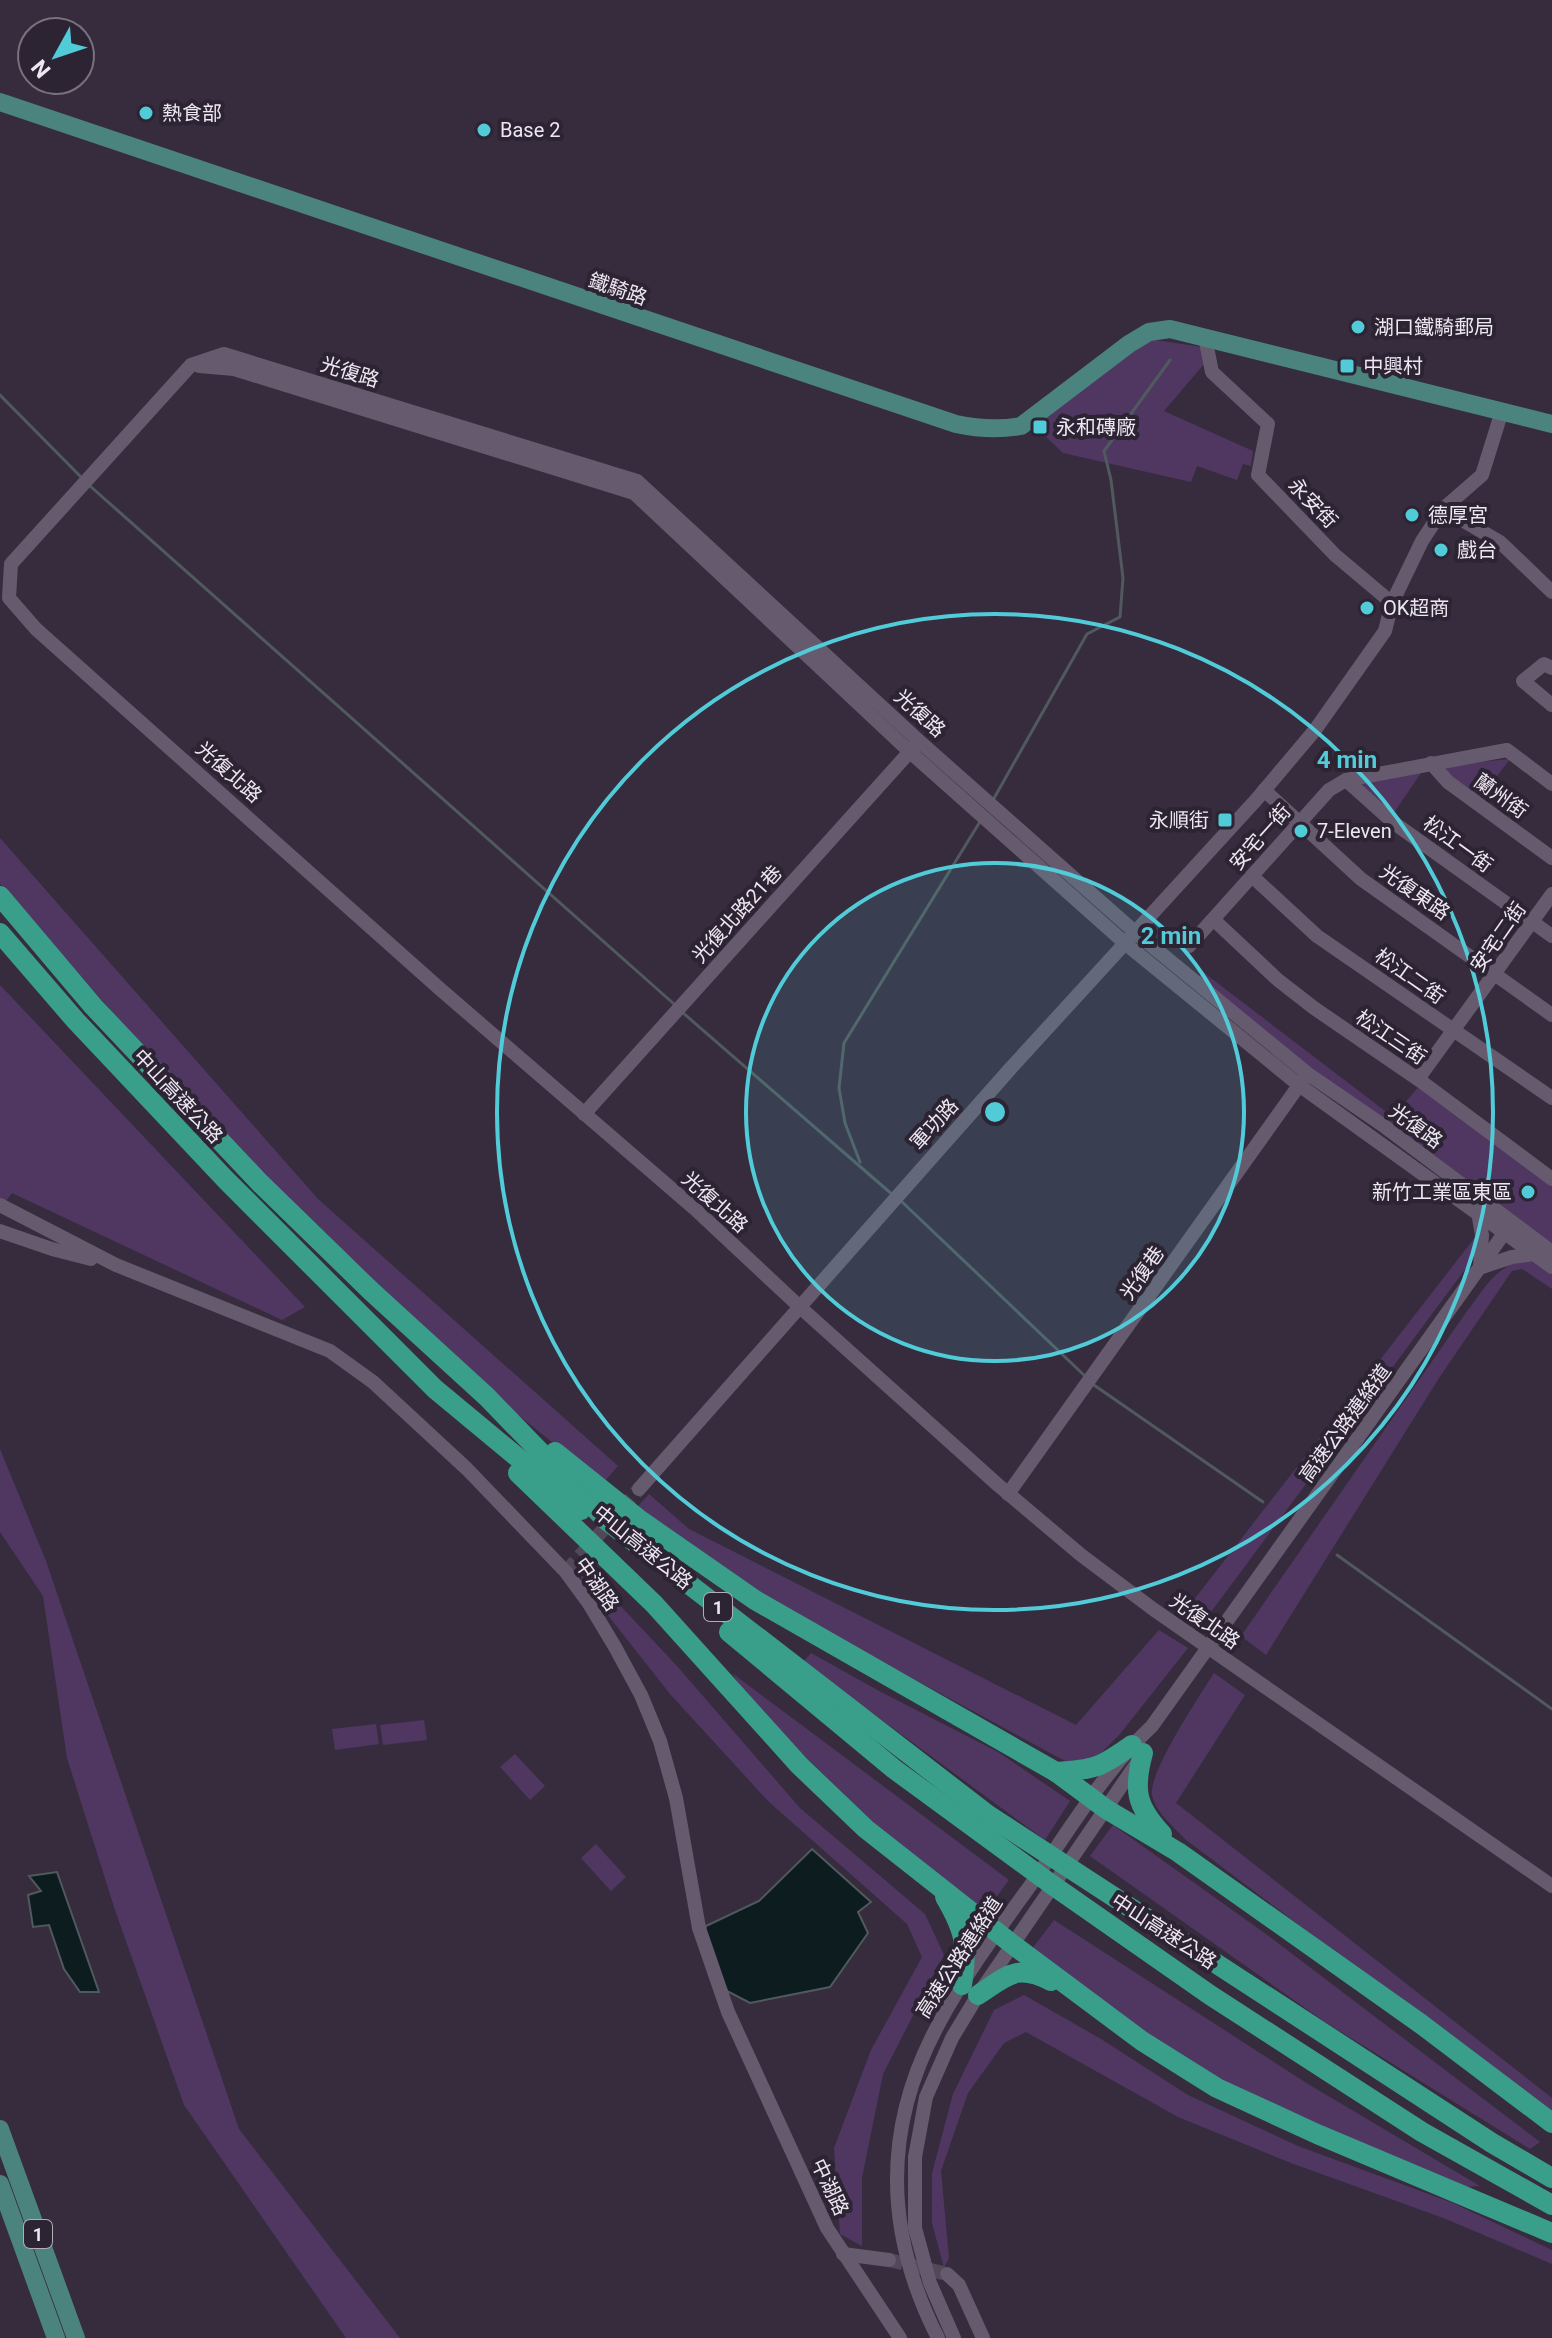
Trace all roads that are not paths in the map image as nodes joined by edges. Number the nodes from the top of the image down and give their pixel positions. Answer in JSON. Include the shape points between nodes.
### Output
{"nodes":[{"id":1,"x":0,"y":102,"type":"edge"},
{"id":2,"x":1205,"y":337,"type":"junction"},
{"id":3,"x":1502,"y":411,"type":"junction"},
{"id":4,"x":1552,"y":424,"type":"edge"},
{"id":5,"x":92,"y":473,"type":"joint"},
{"id":6,"x":1443,"y":509,"type":"junction"},
{"id":7,"x":1552,"y":592,"type":"edge"},
{"id":8,"x":1392,"y":603,"type":"junction"},
{"id":9,"x":1552,"y":668,"type":"edge"},
{"id":10,"x":1552,"y":705,"type":"edge"},
{"id":11,"x":915,"y":746,"type":"junction"},
{"id":12,"x":1431,"y":763,"type":"junction"},
{"id":13,"x":1346,"y":780,"type":"junction"},
{"id":14,"x":1552,"y":784,"type":"edge"},
{"id":15,"x":1264,"y":790,"type":"junction"},
{"id":16,"x":1300,"y":823,"type":"junction"},
{"id":17,"x":1552,"y":858,"type":"edge"},
{"id":18,"x":1252,"y":876,"type":"junction"},
{"id":19,"x":1552,"y":894,"type":"edge"},
{"id":20,"x":0,"y":896,"type":"edge"},
{"id":21,"x":1214,"y":920,"type":"junction"},
{"id":22,"x":1533,"y":923,"type":"junction"},
{"id":23,"x":0,"y":933,"type":"edge"},
{"id":24,"x":1552,"y":936,"type":"edge"},
{"id":25,"x":1131,"y":938,"type":"junction"},
{"id":26,"x":1189,"y":946,"type":"dead end"},
{"id":27,"x":1496,"y":974,"type":"junction"},
{"id":28,"x":1552,"y":1015,"type":"edge"},
{"id":29,"x":1454,"y":1031,"type":"junction"},
{"id":30,"x":1418,"y":1079,"type":"junction"},
{"id":31,"x":1304,"y":1080,"type":"junction"},
{"id":32,"x":1552,"y":1098,"type":"edge"},
{"id":33,"x":584,"y":1114,"type":"junction"},
{"id":34,"x":1552,"y":1179,"type":"edge"},
{"id":35,"x":0,"y":1205,"type":"edge"},
{"id":36,"x":1478,"y":1212,"type":"junction"},
{"id":37,"x":1508,"y":1227,"type":"junction"},
{"id":38,"x":0,"y":1231,"type":"edge"},
{"id":39,"x":1552,"y":1252,"type":"edge"},
{"id":40,"x":1535,"y":1254,"type":"junction"},
{"id":41,"x":116,"y":1265,"type":"junction"},
{"id":42,"x":1552,"y":1267,"type":"edge"},
{"id":43,"x":1481,"y":1268,"type":"junction"},
{"id":44,"x":801,"y":1308,"type":"junction"},
{"id":45,"x":435,"y":1389,"type":"junction"},
{"id":46,"x":487,"y":1397,"type":"junction"},
{"id":47,"x":639,"y":1489,"type":"tunnel mouth"},
{"id":48,"x":1008,"y":1494,"type":"junction"},
{"id":49,"x":1138,"y":1749,"type":"junction"},
{"id":50,"x":1056,"y":1772,"type":"junction"},
{"id":51,"x":1099,"y":1803,"type":"junction"},
{"id":52,"x":1178,"y":1852,"type":"junction"},
{"id":53,"x":1552,"y":1886,"type":"edge"},
{"id":54,"x":938,"y":1887,"type":"junction"},
{"id":55,"x":1005,"y":1938,"type":"junction"},
{"id":56,"x":970,"y":1990,"type":"junction"},
{"id":57,"x":1080,"y":1995,"type":"junction"},
{"id":58,"x":1552,"y":2123,"type":"edge"},
{"id":59,"x":0,"y":2129,"type":"edge"},
{"id":60,"x":1552,"y":2178,"type":"edge"},
{"id":61,"x":0,"y":2184,"type":"edge"},
{"id":62,"x":1552,"y":2205,"type":"edge"},
{"id":63,"x":1552,"y":2233,"type":"edge"},
{"id":64,"x":843,"y":2254,"type":"junction"},
{"id":65,"x":889,"y":2260,"type":"tunnel mouth"},
{"id":66,"x":947,"y":2274,"type":"tunnel mouth"},
{"id":67,"x":56,"y":2338,"type":"edge"},
{"id":68,"x":76,"y":2338,"type":"edge"},
{"id":69,"x":900,"y":2338,"type":"edge"},
{"id":70,"x":938,"y":2338,"type":"edge"},
{"id":71,"x":954,"y":2338,"type":"edge"},
{"id":72,"x":983,"y":2338,"type":"edge"}],
"edges":[{"from":1,"to":2,"type":"main road","name":"鐵騎路","via":[[980,429],[1021,426],[1149,332],[1170,329]]},
{"from":2,"to":3,"type":"main road","name":"鐵騎路"},
{"from":2,"to":8,"type":"street","name":"永安街","via":[[1212,372],[1268,424],[1258,475],[1335,555]]},
{"from":3,"to":4,"type":"main road","name":"鐵騎路"},
{"from":3,"to":6,"type":"street","via":[[1482,475]]},
{"from":5,"to":11,"type":"street","name":"光復路","via":[[191,365],[224,354],[637,481]]},
{"from":5,"to":33,"type":"street","name":"光復北路","via":[[11,564],[9,598],[71,661]]},
{"from":6,"to":7,"type":"street","via":[[1500,542]]},
{"from":6,"to":8,"type":"street"},
{"from":8,"to":15,"type":"street","via":[[1385,631],[1365,663]]},
{"from":9,"to":10,"type":"street","via":[[1544,664],[1523,681]]},
{"from":11,"to":25,"type":"street","name":"光復路"},
{"from":11,"to":33,"type":"street","name":"光復北路21巷"},
{"from":12,"to":13,"type":"street","name":"安宅一街"},
{"from":12,"to":14,"type":"street","name":"安宅一街","via":[[1507,750]]},
{"from":12,"to":17,"type":"street","name":"蘭州街","via":[[1448,782]]},
{"from":13,"to":16,"type":"street","name":"安宅一街","via":[[1329,790]]},
{"from":13,"to":22,"type":"street","name":"松江一街","via":[[1394,823]]},
{"from":15,"to":16,"type":"street","name":"光復東路"},
{"from":15,"to":25,"type":"street","name":"軍功路"},
{"from":16,"to":18,"type":"street","name":"安宅一街"},
{"from":16,"to":27,"type":"street","name":"光復東路","via":[[1361,879]]},
{"from":18,"to":21,"type":"street","name":"安宅一街"},
{"from":18,"to":29,"type":"street","name":"松江二街","via":[[1317,936]]},
{"from":19,"to":22,"type":"street","name":"安宅二街"},
{"from":20,"to":46,"type":"highway","name":"中山高速公路","number":"1","via":[[93,1006],[260,1183]]},
{"from":21,"to":26,"type":"street","name":"安宅一街"},
{"from":21,"to":30,"type":"street","name":"松江三街","via":[[1290,990]]},
{"from":22,"to":24,"type":"street","name":"松江一街"},
{"from":22,"to":27,"type":"street","name":"安宅二街"},
{"from":23,"to":45,"type":"highway","name":"中山高速公路","number":"1","via":[[204,1157]]},
{"from":25,"to":31,"type":"street","name":"光復路"},
{"from":25,"to":44,"type":"street","name":"軍功路"},
{"from":27,"to":28,"type":"street","name":"光復東路"},
{"from":27,"to":29,"type":"street","name":"安宅二街"},
{"from":29,"to":30,"type":"street","name":"安宅二街"},
{"from":29,"to":32,"type":"street","name":"松江二街"},
{"from":30,"to":34,"type":"street","name":"松江三街"},
{"from":31,"to":36,"type":"street","name":"光復路"},
{"from":31,"to":37,"type":"street","name":"光復路"},
{"from":31,"to":48,"type":"street","name":"光復巷"},
{"from":33,"to":44,"type":"street","name":"光復北路"},
{"from":35,"to":41,"type":"street","name":"中湖路"},
{"from":36,"to":37,"type":"street","name":"光復路"},
{"from":36,"to":43,"type":"street"},
{"from":37,"to":39,"type":"street","name":"光復路"},
{"from":37,"to":40,"type":"street","name":"光復路"},
{"from":37,"to":43,"type":"street","name":"高速公路連絡道"},
{"from":38,"to":41,"type":"street"},
{"from":40,"to":42,"type":"street","name":"光復路"},
{"from":40,"to":43,"type":"street"},
{"from":41,"to":64,"type":"street","name":"中湖路","via":[[330,1351],[373,1382],[467,1469],[566,1572],[641,1695],[660,1741],[676,1798],[699,1928],[728,2012]]},
{"from":43,"to":49,"type":"street","name":"高速公路連絡道"},
{"from":44,"to":47,"type":"street","name":"軍功路"},
{"from":44,"to":48,"type":"street","name":"光復北路"},
{"from":45,"to":54,"type":"highway","via":[[654,1604],[799,1765]]},
{"from":45,"to":62,"type":"highway","name":"中山高速公路","number":"1","via":[[894,1769],[1051,1884],[1422,2132]]},
{"from":46,"to":50,"type":"highway","via":[[640,1520],[755,1600]]},
{"from":46,"to":60,"type":"highway","name":"中山高速公路","number":"1","via":[[606,1520],[988,1815]]},
{"from":48,"to":53,"type":"street","name":"光復北路","via":[[1153,1609]]},
{"from":49,"to":50,"type":"highway","via":[[1090,1770]]},
{"from":49,"to":51,"type":"street","name":"高速公路連絡道"},
{"from":49,"to":52,"type":"highway","via":[[1138,1794],[1144,1815]]},
{"from":50,"to":51,"type":"highway"},
{"from":51,"to":52,"type":"highway"},
{"from":51,"to":55,"type":"street","name":"高速公路連絡道"},
{"from":52,"to":58,"type":"highway"},
{"from":54,"to":55,"type":"highway"},
{"from":54,"to":56,"type":"highway","via":[[961,1924]]},
{"from":55,"to":56,"type":"street","name":"高速公路連絡道"},
{"from":55,"to":57,"type":"highway"},
{"from":56,"to":57,"type":"highway","via":[[1012,1972],[1036,1974]]},
{"from":56,"to":70,"type":"street","name":"高速公路連絡道","via":[[937,2026],[910,2090],[898,2156],[899,2227],[912,2280]]},
{"from":56,"to":71,"type":"street","name":"高速公路連絡道","via":[[926,2097],[915,2157],[915,2228],[930,2283]]},
{"from":57,"to":63,"type":"highway","via":[[1217,2088]]},
{"from":59,"to":68,"type":"main road","number":"1"},
{"from":61,"to":67,"type":"main road","number":"1"},
{"from":64,"to":65,"type":"street"},
{"from":64,"to":69,"type":"street","name":"中湖路"},
{"from":66,"to":72,"type":"street","via":[[959,2285]]}]}
